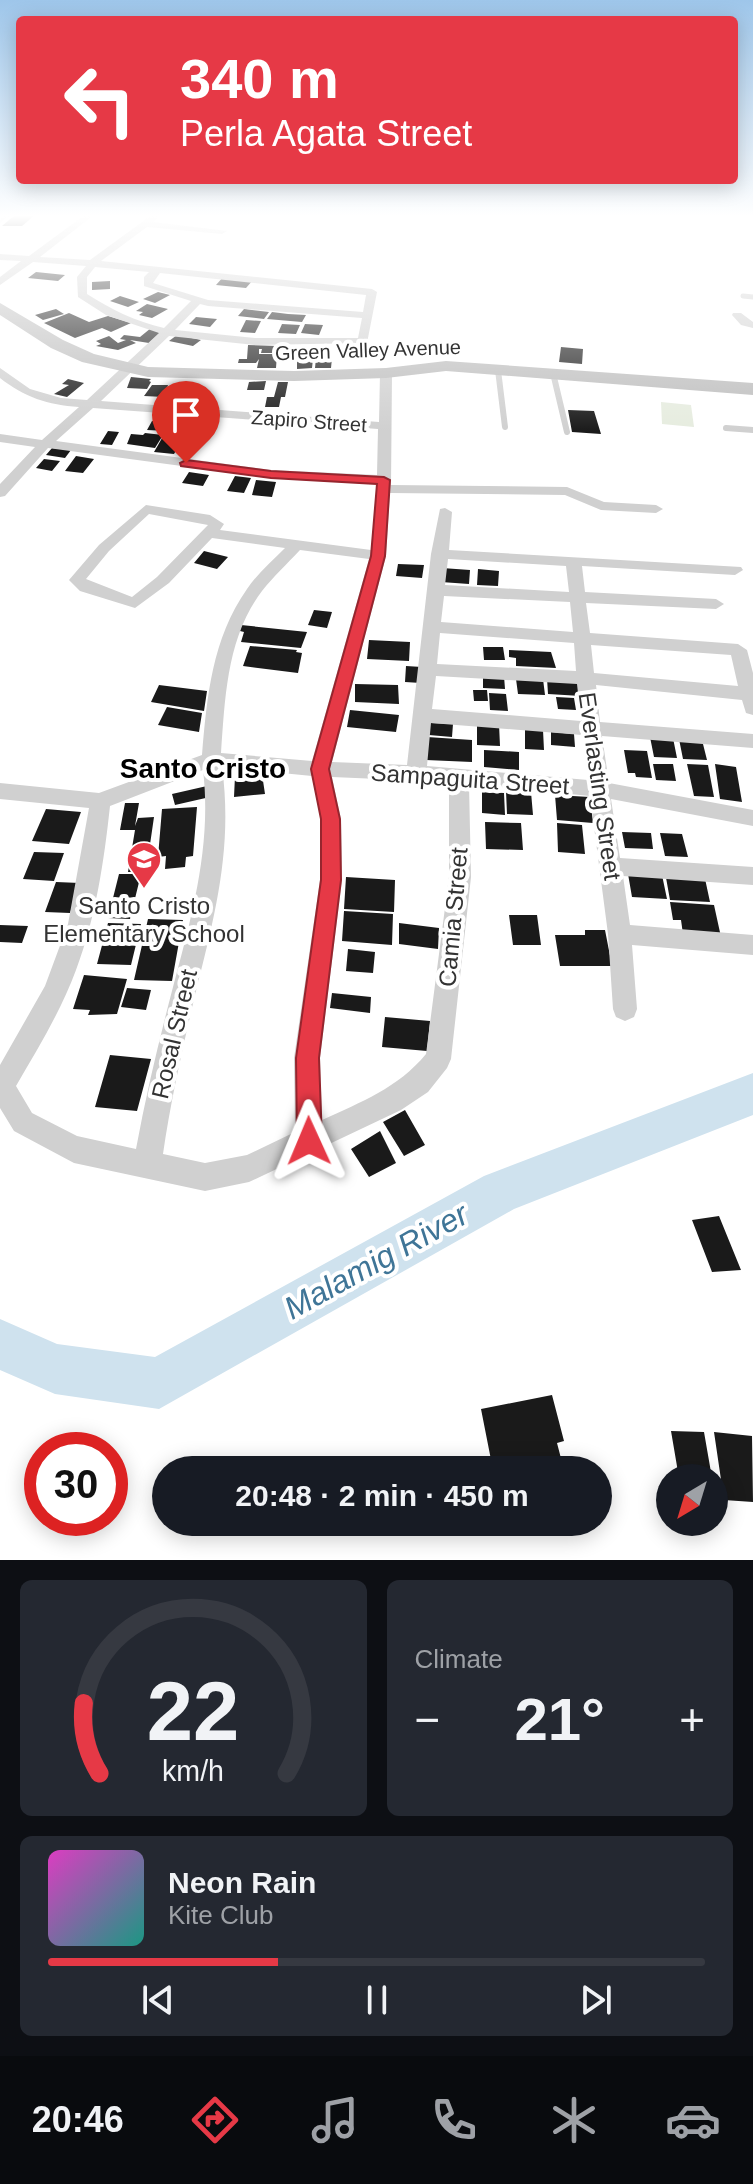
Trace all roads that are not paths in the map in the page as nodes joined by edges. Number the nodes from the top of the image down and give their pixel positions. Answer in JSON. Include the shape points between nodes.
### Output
{"nodes":[{"id":1,"x":82,"y":287,"type":"edge"},
{"id":2,"x":156,"y":287,"type":"edge"},
{"id":3,"x":326,"y":287,"type":"edge"},
{"id":4,"x":743,"y":296,"type":"dead end"},
{"id":5,"x":753,"y":297,"type":"edge"},
{"id":6,"x":197,"y":301,"type":"junction"},
{"id":7,"x":0,"y":308,"type":"edge"},
{"id":8,"x":366,"y":315,"type":"junction"},
{"id":9,"x":737,"y":315,"type":"dead end"},
{"id":10,"x":753,"y":325,"type":"edge"},
{"id":11,"x":166,"y":331,"type":"junction"},
{"id":12,"x":129,"y":370,"type":"junction"},
{"id":13,"x":498,"y":370,"type":"junction"},
{"id":14,"x":0,"y":372,"type":"edge"},
{"id":15,"x":386,"y":373,"type":"junction"},
{"id":16,"x":553,"y":373,"type":"junction"},
{"id":17,"x":753,"y":389,"type":"edge"},
{"id":18,"x":88,"y":406,"type":"junction"},
{"id":19,"x":386,"y":426,"type":"junction"},
{"id":20,"x":505,"y":427,"type":"dead end"},
{"id":21,"x":726,"y":428,"type":"dead end"},
{"id":22,"x":753,"y":430,"type":"edge"},
{"id":23,"x":567,"y":432,"type":"dead end"},
{"id":24,"x":0,"y":438,"type":"edge"},
{"id":25,"x":44,"y":445,"type":"junction"},
{"id":26,"x":383,"y":484,"type":"junction"},
{"id":27,"x":0,"y":493,"type":"edge"},
{"id":28,"x":656,"y":509,"type":"dead end"},
{"id":29,"x":445,"y":512,"type":"dead end"},
{"id":30,"x":210,"y":533,"type":"junction"},
{"id":31,"x":296,"y":545,"type":"junction"},
{"id":32,"x":439,"y":554,"type":"junction"},
{"id":33,"x":378,"y":556,"type":"junction"},
{"id":34,"x":574,"y":562,"type":"junction"},
{"id":35,"x":735,"y":570,"type":"dead end"},
{"id":36,"x":435,"y":590,"type":"junction"},
{"id":37,"x":578,"y":598,"type":"junction"},
{"id":38,"x":716,"y":604,"type":"dead end"},
{"id":39,"x":431,"y":627,"type":"junction"},
{"id":40,"x":582,"y":636,"type":"junction"},
{"id":41,"x":426,"y":669,"type":"junction"},
{"id":42,"x":586,"y":678,"type":"junction"},
{"id":43,"x":751,"y":701,"type":"edge"},
{"id":44,"x":421,"y":715,"type":"junction"},
{"id":45,"x":591,"y":729,"type":"junction"},
{"id":46,"x":753,"y":741,"type":"edge"},
{"id":47,"x":211,"y":759,"type":"junction"},
{"id":48,"x":320,"y":769,"type":"junction"},
{"id":49,"x":416,"y":772,"type":"junction"},
{"id":50,"x":459,"y":775,"type":"junction"},
{"id":51,"x":598,"y":789,"type":"junction"},
{"id":52,"x":0,"y":791,"type":"edge"},
{"id":53,"x":100,"y":801,"type":"junction"},
{"id":54,"x":753,"y":818,"type":"edge"},
{"id":55,"x":611,"y":866,"type":"junction"},
{"id":56,"x":753,"y":876,"type":"edge"},
{"id":57,"x":620,"y":934,"type":"junction"},
{"id":58,"x":753,"y":945,"type":"edge"},
{"id":59,"x":625,"y":1009,"type":"dead end"},
{"id":60,"x":1,"y":1085,"type":"edge"},
{"id":61,"x":309,"y":1141,"type":"junction"},
{"id":62,"x":147,"y":1165,"type":"junction"}],
"edges":[{"from":1,"to":11,"type":"street","via":[[82,295],[97,308]]},
{"from":2,"to":6,"type":"street"},
{"from":3,"to":8,"type":"street","via":[[372,292]]},
{"from":4,"to":5,"type":"lane"},
{"from":6,"to":8,"type":"street"},
{"from":6,"to":11,"type":"street"},
{"from":7,"to":12,"type":"street","name":"Green Valley Avenue","via":[[57,344]]},
{"from":8,"to":11,"type":"street","via":[[363,341],[264,341]]},
{"from":9,"to":10,"type":"street"},
{"from":11,"to":12,"type":"street"},
{"from":12,"to":15,"type":"street","name":"Green Valley Avenue","via":[[187,376]]},
{"from":12,"to":18,"type":"street"},
{"from":13,"to":15,"type":"street","name":"Green Valley Avenue","via":[[446,366]]},
{"from":13,"to":16,"type":"street","name":"Green Valley Avenue"},
{"from":13,"to":20,"type":"lane"},
{"from":14,"to":18,"type":"street","name":"Zapiro Street","via":[[26,392]]},
{"from":15,"to":19,"type":"street"},
{"from":16,"to":17,"type":"street","name":"Green Valley Avenue"},
{"from":16,"to":23,"type":"lane"},
{"from":18,"to":19,"type":"street","name":"Zapiro Street"},
{"from":18,"to":25,"type":"street"},
{"from":19,"to":26,"type":"street"},
{"from":21,"to":22,"type":"lane"},
{"from":24,"to":25,"type":"street"},
{"from":25,"to":26,"type":"street"},
{"from":25,"to":27,"type":"street"},
{"from":26,"to":28,"type":"street","via":[[567,491],[601,506]]},
{"from":26,"to":33,"type":"street"},
{"from":29,"to":32,"type":"street"},
{"from":30,"to":30,"type":"street","via":[[135,603],[77,580],[146,509],[210,519],[217,524]]},
{"from":30,"to":31,"type":"street"},
{"from":31,"to":33,"type":"street"},
{"from":31,"to":47,"type":"street","name":"Rosal Street","via":[[254,590],[231,632],[217,683]]},
{"from":32,"to":34,"type":"street"},
{"from":32,"to":36,"type":"street"},
{"from":33,"to":48,"type":"street"},
{"from":34,"to":35,"type":"street"},
{"from":34,"to":37,"type":"street","name":"Everlasting Street"},
{"from":36,"to":37,"type":"street"},
{"from":36,"to":39,"type":"street"},
{"from":37,"to":38,"type":"street"},
{"from":37,"to":40,"type":"street","name":"Everlasting Street"},
{"from":39,"to":40,"type":"street"},
{"from":39,"to":41,"type":"street"},
{"from":40,"to":42,"type":"street","name":"Everlasting Street"},
{"from":40,"to":43,"type":"street","via":[[738,650]]},
{"from":41,"to":42,"type":"street"},
{"from":41,"to":44,"type":"street"},
{"from":42,"to":43,"type":"street"},
{"from":42,"to":45,"type":"street","name":"Everlasting Street"},
{"from":44,"to":45,"type":"street"},
{"from":44,"to":49,"type":"street"},
{"from":45,"to":46,"type":"street"},
{"from":45,"to":51,"type":"street","name":"Everlasting Street"},
{"from":47,"to":48,"type":"street","name":"Sampaguita Street"},
{"from":47,"to":53,"type":"street","name":"Sampaguita Street"},
{"from":47,"to":62,"type":"street","name":"Rosal Street","via":[[217,805],[211,884],[160,1088]]},
{"from":48,"to":49,"type":"street","name":"Sampaguita Street"},
{"from":48,"to":61,"type":"street","via":[[331,819],[331,880],[307,1058]]},
{"from":49,"to":50,"type":"street","name":"Sampaguita Street"},
{"from":50,"to":51,"type":"street","name":"Sampaguita Street"},
{"from":50,"to":61,"type":"street","name":"Camia Street","via":[[460,877],[438,1059],[419,1083],[392,1101]]},
{"from":51,"to":54,"type":"street","name":"Sampaguita Street"},
{"from":51,"to":55,"type":"street","name":"Everlasting Street"},
{"from":52,"to":53,"type":"street","name":"Sampaguita Street"},
{"from":53,"to":60,"type":"street","via":[[81,915],[55,992]]},
{"from":55,"to":56,"type":"street"},
{"from":55,"to":57,"type":"street","name":"Everlasting Street"},
{"from":57,"to":58,"type":"street"},
{"from":57,"to":59,"type":"street","name":"Everlasting Street"},
{"from":60,"to":62,"type":"street","via":[[23,1122],[74,1149]]},
{"from":61,"to":62,"type":"street","via":[[249,1168],[205,1177]]}]}
